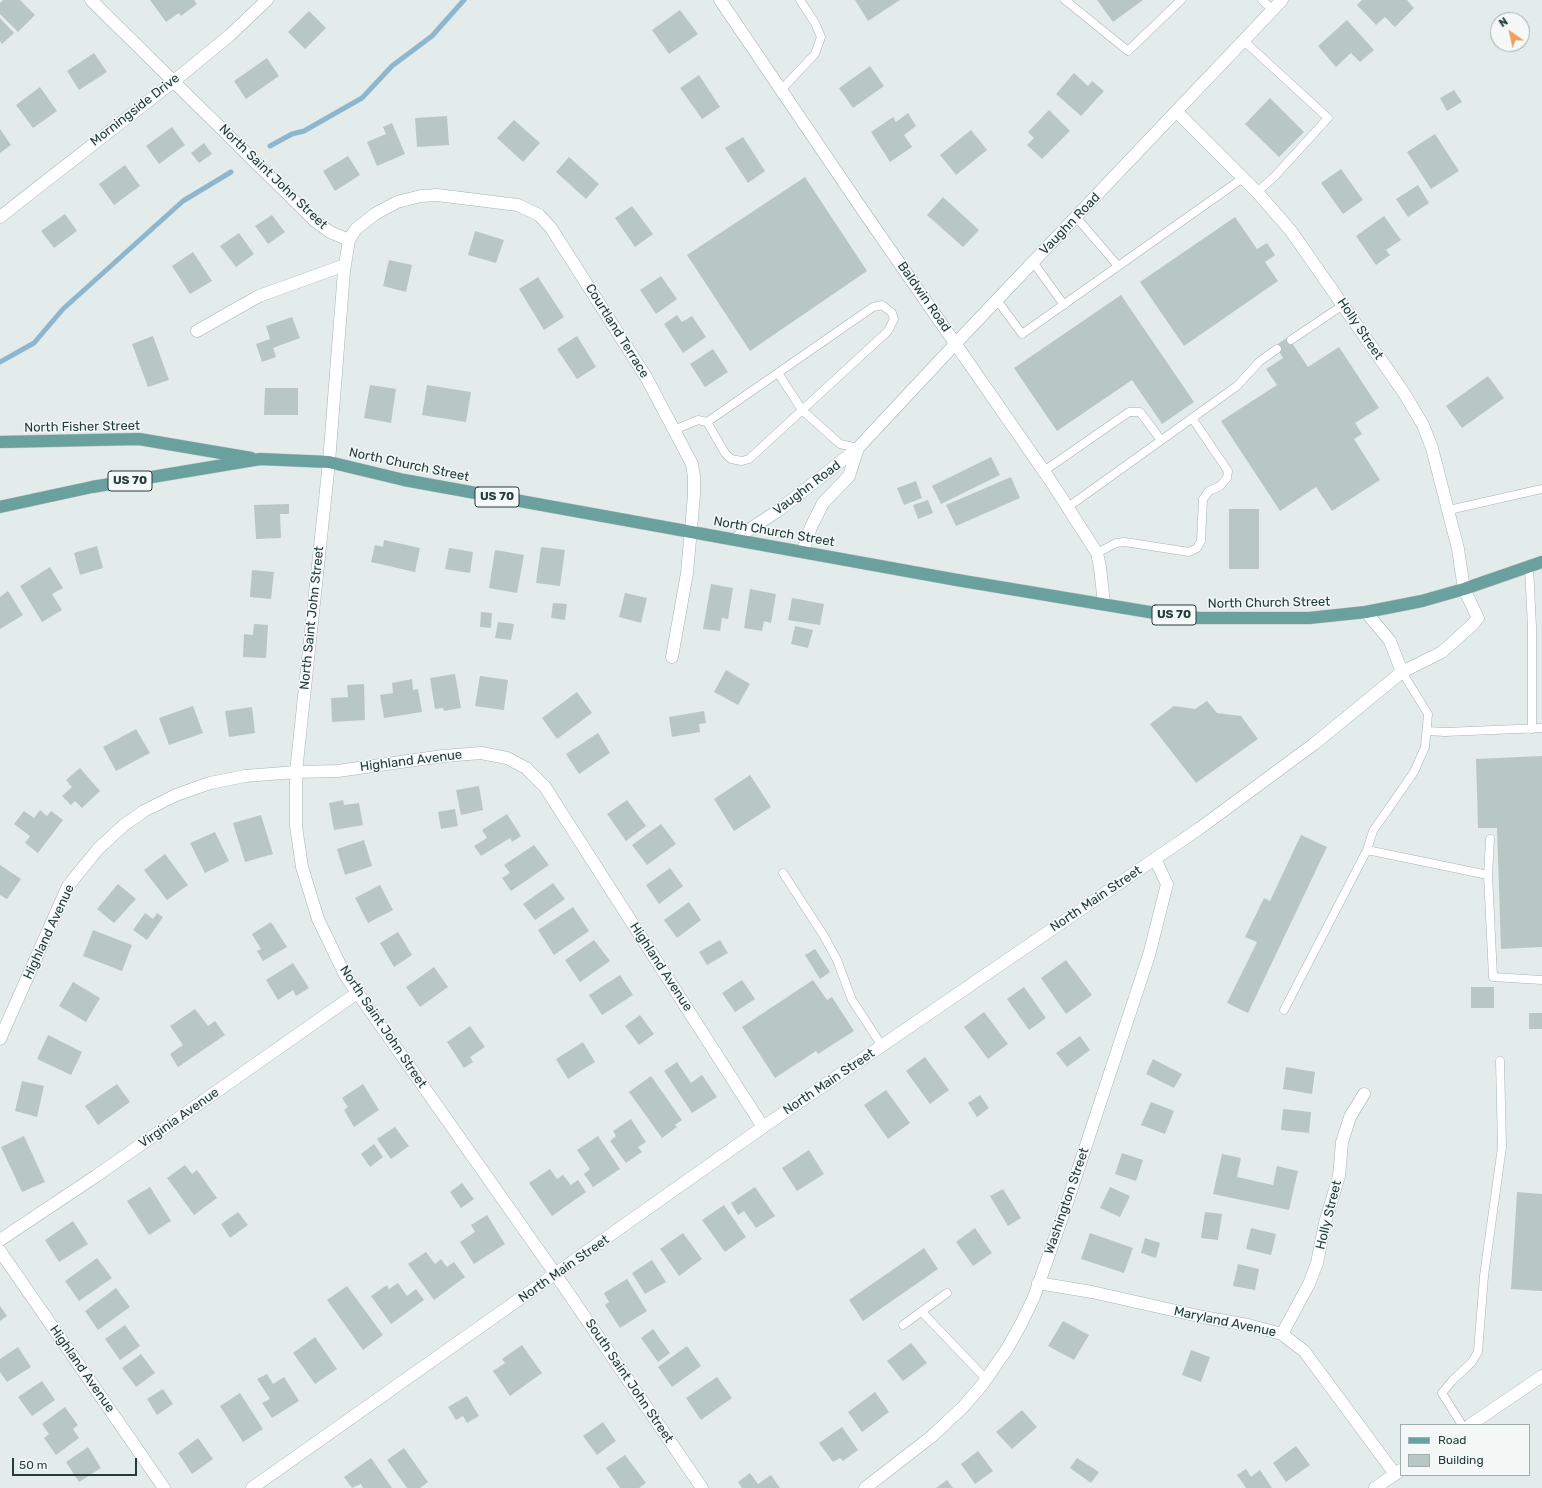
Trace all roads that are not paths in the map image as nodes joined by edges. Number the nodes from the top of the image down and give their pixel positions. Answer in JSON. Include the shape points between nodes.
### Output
{"nodes":[{"id":1,"x":91,"y":0,"type":"edge"},
{"id":2,"x":267,"y":0,"type":"edge"},
{"id":3,"x":720,"y":0,"type":"edge"},
{"id":4,"x":800,"y":0,"type":"edge"},
{"id":5,"x":1065,"y":0,"type":"edge"},
{"id":6,"x":1181,"y":0,"type":"edge"},
{"id":7,"x":1262,"y":0,"type":"edge"},
{"id":8,"x":1282,"y":0,"type":"edge"},
{"id":9,"x":1273,"y":10,"type":"junction"},
{"id":10,"x":1244,"y":41,"type":"junction"},
{"id":11,"x":174,"y":81,"type":"junction"},
{"id":12,"x":781,"y":90,"type":"junction"},
{"id":13,"x":1177,"y":112,"type":"junction"},
{"id":14,"x":1243,"y":178,"type":"junction"},
{"id":15,"x":1257,"y":192,"type":"junction"},
{"id":16,"x":1076,"y":217,"type":"junction"},
{"id":17,"x":0,"y":218,"type":"edge"},
{"id":18,"x":349,"y":240,"type":"junction"},
{"id":19,"x":1033,"y":262,"type":"junction"},
{"id":20,"x":344,"y":266,"type":"junction"},
{"id":21,"x":1118,"y":266,"type":"junction"},
{"id":22,"x":997,"y":300,"type":"junction"},
{"id":23,"x":1064,"y":305,"type":"junction"},
{"id":24,"x":1344,"y":305,"type":"junction"},
{"id":25,"x":197,"y":331,"type":"dead end"},
{"id":26,"x":1290,"y":340,"type":"dead end"},
{"id":27,"x":956,"y":343,"type":"junction"},
{"id":28,"x":1277,"y":349,"type":"dead end"},
{"id":29,"x":778,"y":373,"type":"junction"},
{"id":30,"x":802,"y":410,"type":"junction"},
{"id":31,"x":1192,"y":418,"type":"junction"},
{"id":32,"x":707,"y":422,"type":"junction"},
{"id":33,"x":674,"y":430,"type":"junction"},
{"id":34,"x":1161,"y":440,"type":"junction"},
{"id":35,"x":0,"y":442,"type":"edge"},
{"id":36,"x":858,"y":448,"type":"junction"},
{"id":37,"x":260,"y":459,"type":"junction"},
{"id":38,"x":329,"y":462,"type":"junction"},
{"id":39,"x":1044,"y":470,"type":"junction"},
{"id":40,"x":1542,"y":489,"type":"edge"},
{"id":41,"x":0,"y":507,"type":"edge"},
{"id":42,"x":1068,"y":507,"type":"junction"},
{"id":43,"x":1449,"y":510,"type":"junction"},
{"id":44,"x":690,"y":531,"type":"junction"},
{"id":45,"x":735,"y":539,"type":"junction"},
{"id":46,"x":803,"y":552,"type":"junction"},
{"id":47,"x":1097,"y":553,"type":"junction"},
{"id":48,"x":1542,"y":562,"type":"edge"},
{"id":49,"x":1528,"y":567,"type":"junction"},
{"id":50,"x":1464,"y":589,"type":"junction"},
{"id":51,"x":1104,"y":604,"type":"junction"},
{"id":52,"x":1366,"y":612,"type":"junction"},
{"id":53,"x":672,"y":657,"type":"dead end"},
{"id":54,"x":1402,"y":672,"type":"junction"},
{"id":55,"x":1542,"y":728,"type":"edge"},
{"id":56,"x":1532,"y":729,"type":"junction"},
{"id":57,"x":1427,"y":731,"type":"junction"},
{"id":58,"x":296,"y":772,"type":"junction"},
{"id":59,"x":1490,"y":839,"type":"dead end"},
{"id":60,"x":1368,"y":850,"type":"junction"},
{"id":61,"x":1155,"y":860,"type":"junction"},
{"id":62,"x":783,"y":873,"type":"dead end"},
{"id":63,"x":1488,"y":875,"type":"junction"},
{"id":64,"x":1542,"y":980,"type":"edge"},
{"id":65,"x":357,"y":993,"type":"junction"},
{"id":66,"x":1284,"y":1010,"type":"dead end"},
{"id":67,"x":0,"y":1039,"type":"edge"},
{"id":68,"x":882,"y":1046,"type":"junction"},
{"id":69,"x":1500,"y":1061,"type":"dead end"},
{"id":70,"x":1364,"y":1094,"type":"dead end"},
{"id":71,"x":763,"y":1127,"type":"junction"},
{"id":72,"x":0,"y":1240,"type":"edge"},
{"id":73,"x":0,"y":1251,"type":"edge"},
{"id":74,"x":556,"y":1274,"type":"junction"},
{"id":75,"x":1038,"y":1283,"type":"junction"},
{"id":76,"x":947,"y":1293,"type":"dead end"},
{"id":77,"x":922,"y":1312,"type":"junction"},
{"id":78,"x":903,"y":1326,"type":"dead end"},
{"id":79,"x":1282,"y":1334,"type":"junction"},
{"id":80,"x":1542,"y":1376,"type":"edge"},
{"id":81,"x":986,"y":1379,"type":"junction"},
{"id":82,"x":1461,"y":1424,"type":"edge"},
{"id":83,"x":1471,"y":1424,"type":"edge"},
{"id":84,"x":1398,"y":1472,"type":"edge"},
{"id":85,"x":164,"y":1488,"type":"edge"},
{"id":86,"x":252,"y":1488,"type":"edge"},
{"id":87,"x":702,"y":1488,"type":"edge"},
{"id":88,"x":865,"y":1488,"type":"edge"},
{"id":89,"x":1375,"y":1488,"type":"edge"}],
"edges":[{"from":1,"to":11,"type":"street","name":"North Saint John Street"},
{"from":2,"to":11,"type":"street","name":"Morningside Drive"},
{"from":3,"to":12,"type":"street","name":"Baldwin Road"},
{"from":4,"to":12,"type":"lane","via":[[821,37],[815,54]]},
{"from":5,"to":6,"type":"lane","via":[[1128,51]]},
{"from":7,"to":9,"type":"lane"},
{"from":8,"to":9,"type":"street","name":"Vaughn Road"},
{"from":9,"to":10,"type":"street","name":"Vaughn Road"},
{"from":10,"to":13,"type":"street","name":"Vaughn Road"},
{"from":10,"to":15,"type":"lane","via":[[1328,118]]},
{"from":11,"to":17,"type":"street","name":"Morningside Drive","via":[[92,143]]},
{"from":11,"to":18,"type":"street","name":"North Saint John Street","via":[[315,221],[330,232]]},
{"from":12,"to":27,"type":"street","name":"Baldwin Road"},
{"from":13,"to":14,"type":"street","name":"Holly Street"},
{"from":13,"to":16,"type":"street","name":"Vaughn Road"},
{"from":14,"to":15,"type":"street","name":"Holly Street"},
{"from":14,"to":21,"type":"lane"},
{"from":15,"to":24,"type":"street","name":"Holly Street","via":[[1291,230]]},
{"from":16,"to":19,"type":"street","name":"Vaughn Road"},
{"from":16,"to":21,"type":"lane"},
{"from":18,"to":20,"type":"street","name":"North Saint John Street"},
{"from":18,"to":33,"type":"street","name":"Courtland Terrace","via":[[356,229],[375,214],[397,202],[421,196],[437,195],[518,205],[529,209],[551,228],[646,377]]},
{"from":19,"to":22,"type":"street","name":"Vaughn Road"},
{"from":19,"to":23,"type":"lane"},
{"from":20,"to":25,"type":"street","via":[[260,296]]},
{"from":20,"to":38,"type":"street","name":"North Saint John Street"},
{"from":21,"to":23,"type":"lane"},
{"from":22,"to":23,"type":"lane","via":[[1022,334]]},
{"from":22,"to":27,"type":"street","name":"Vaughn Road"},
{"from":24,"to":26,"type":"lane"},
{"from":24,"to":43,"type":"street","name":"Holly Street","via":[[1423,425]]},
{"from":27,"to":36,"type":"street","name":"Vaughn Road"},
{"from":27,"to":39,"type":"street","name":"Baldwin Road"},
{"from":28,"to":31,"type":"lane","via":[[1260,361],[1237,386]]},
{"from":29,"to":30,"type":"lane"},
{"from":29,"to":30,"type":"lane","via":[[872,307],[882,305],[892,313],[894,319],[888,331]]},
{"from":29,"to":32,"type":"lane"},
{"from":30,"to":32,"type":"lane","via":[[749,459],[742,461],[731,460]]},
{"from":30,"to":36,"type":"lane","via":[[840,444]]},
{"from":31,"to":34,"type":"lane"},
{"from":31,"to":47,"type":"lane","via":[[1228,471],[1227,478],[1220,486],[1209,491],[1203,499],[1201,541],[1197,548],[1189,552],[1125,542],[1116,543]]},
{"from":32,"to":33,"type":"lane","via":[[698,420]]},
{"from":33,"to":44,"type":"street","name":"Courtland Terrace","via":[[692,464],[694,477]]},
{"from":34,"to":39,"type":"lane","via":[[1140,412],[1129,412]]},
{"from":34,"to":42,"type":"lane"},
{"from":35,"to":37,"type":"main road","name":"North Fisher Street","number":"US 70","via":[[139,439]]},
{"from":36,"to":45,"type":"street","name":"Vaughn Road","via":[[779,510]]},
{"from":36,"to":46,"type":"street","name":"Vaughn Road","via":[[849,476],[823,503],[810,527]]},
{"from":37,"to":38,"type":"main road","name":"North Church Street","number":"US 70"},
{"from":37,"to":41,"type":"main road","name":"North Church Street","number":"US 70","via":[[92,487]]},
{"from":38,"to":44,"type":"main road","name":"North Church Street","number":"US 70","via":[[404,480]]},
{"from":38,"to":58,"type":"street","name":"North Saint John Street"},
{"from":39,"to":42,"type":"street","name":"Baldwin Road"},
{"from":40,"to":43,"type":"lane"},
{"from":42,"to":47,"type":"street","name":"Baldwin Road"},
{"from":43,"to":50,"type":"street","name":"Holly Street"},
{"from":44,"to":45,"type":"main road","name":"North Church Street","number":"US 70"},
{"from":44,"to":53,"type":"street","name":"Courtland Terrace","via":[[687,573]]},
{"from":45,"to":46,"type":"main road","name":"North Church Street","number":"US 70"},
{"from":46,"to":51,"type":"main road","name":"North Church Street","number":"US 70"},
{"from":47,"to":51,"type":"street","name":"Baldwin Road"},
{"from":48,"to":49,"type":"main road","name":"North Church Street","number":"US 70"},
{"from":49,"to":50,"type":"main road","name":"North Church Street","number":"US 70"},
{"from":49,"to":56,"type":"lane","via":[[1532,627]]},
{"from":50,"to":52,"type":"main road","name":"North Church Street","number":"US 70","via":[[1422,601]]},
{"from":50,"to":54,"type":"street","name":"North Main Street","via":[[1478,618],[1442,652]]},
{"from":51,"to":52,"type":"main road","name":"North Church Street","number":"US 70","via":[[1199,618],[1309,618]]},
{"from":52,"to":54,"type":"street","via":[[1390,641]]},
{"from":54,"to":57,"type":"lane","via":[[1428,714]]},
{"from":54,"to":61,"type":"street","name":"North Main Street","via":[[1314,744]]},
{"from":55,"to":56,"type":"lane"},
{"from":56,"to":57,"type":"lane"},
{"from":57,"to":60,"type":"lane","via":[[1425,747],[1414,772],[1373,831]]},
{"from":58,"to":65,"type":"street","name":"North Saint John Street","via":[[296,826],[309,893],[328,940]]},
{"from":58,"to":67,"type":"street","name":"Highland Avenue","via":[[245,776],[210,783],[176,794],[124,825],[98,849],[68,886]]},
{"from":58,"to":71,"type":"street","name":"Highland Avenue","via":[[338,770],[481,753],[507,758],[526,768],[545,787]]},
{"from":59,"to":63,"type":"lane"},
{"from":60,"to":63,"type":"lane"},
{"from":60,"to":66,"type":"lane"},
{"from":61,"to":68,"type":"street","name":"North Main Street"},
{"from":61,"to":75,"type":"street","name":"Washington Street","via":[[1167,884],[1164,903],[1114,1065]]},
{"from":62,"to":68,"type":"lane","via":[[824,936],[837,960],[852,1000]]},
{"from":63,"to":64,"type":"lane","via":[[1493,977]]},
{"from":65,"to":72,"type":"street","name":"Virginia Avenue"},
{"from":65,"to":74,"type":"street","name":"North Saint John Street"},
{"from":68,"to":71,"type":"street","name":"North Main Street"},
{"from":69,"to":82,"type":"lane","via":[[1502,1147],[1484,1276],[1478,1352],[1472,1362],[1442,1393]]},
{"from":70,"to":79,"type":"street","name":"Holly Street","via":[[1350,1118],[1342,1142],[1339,1176],[1317,1263],[1309,1284]]},
{"from":71,"to":74,"type":"street","name":"North Main Street"},
{"from":73,"to":85,"type":"street","name":"Highland Avenue"},
{"from":74,"to":86,"type":"street","name":"North Main Street"},
{"from":74,"to":87,"type":"street","name":"South Saint John Street"},
{"from":75,"to":79,"type":"street","name":"Maryland Avenue","via":[[1092,1292]]},
{"from":75,"to":81,"type":"street","name":"Washington Street","via":[[1022,1324]]},
{"from":76,"to":77,"type":"lane"},
{"from":77,"to":78,"type":"lane"},
{"from":77,"to":81,"type":"lane"},
{"from":79,"to":84,"type":"street","name":"Maryland Avenue","via":[[1304,1351]]},
{"from":80,"to":83,"type":"street"},
{"from":81,"to":88,"type":"street","name":"Washington Street","via":[[963,1407],[931,1437]]},
{"from":84,"to":89,"type":"street"}]}
